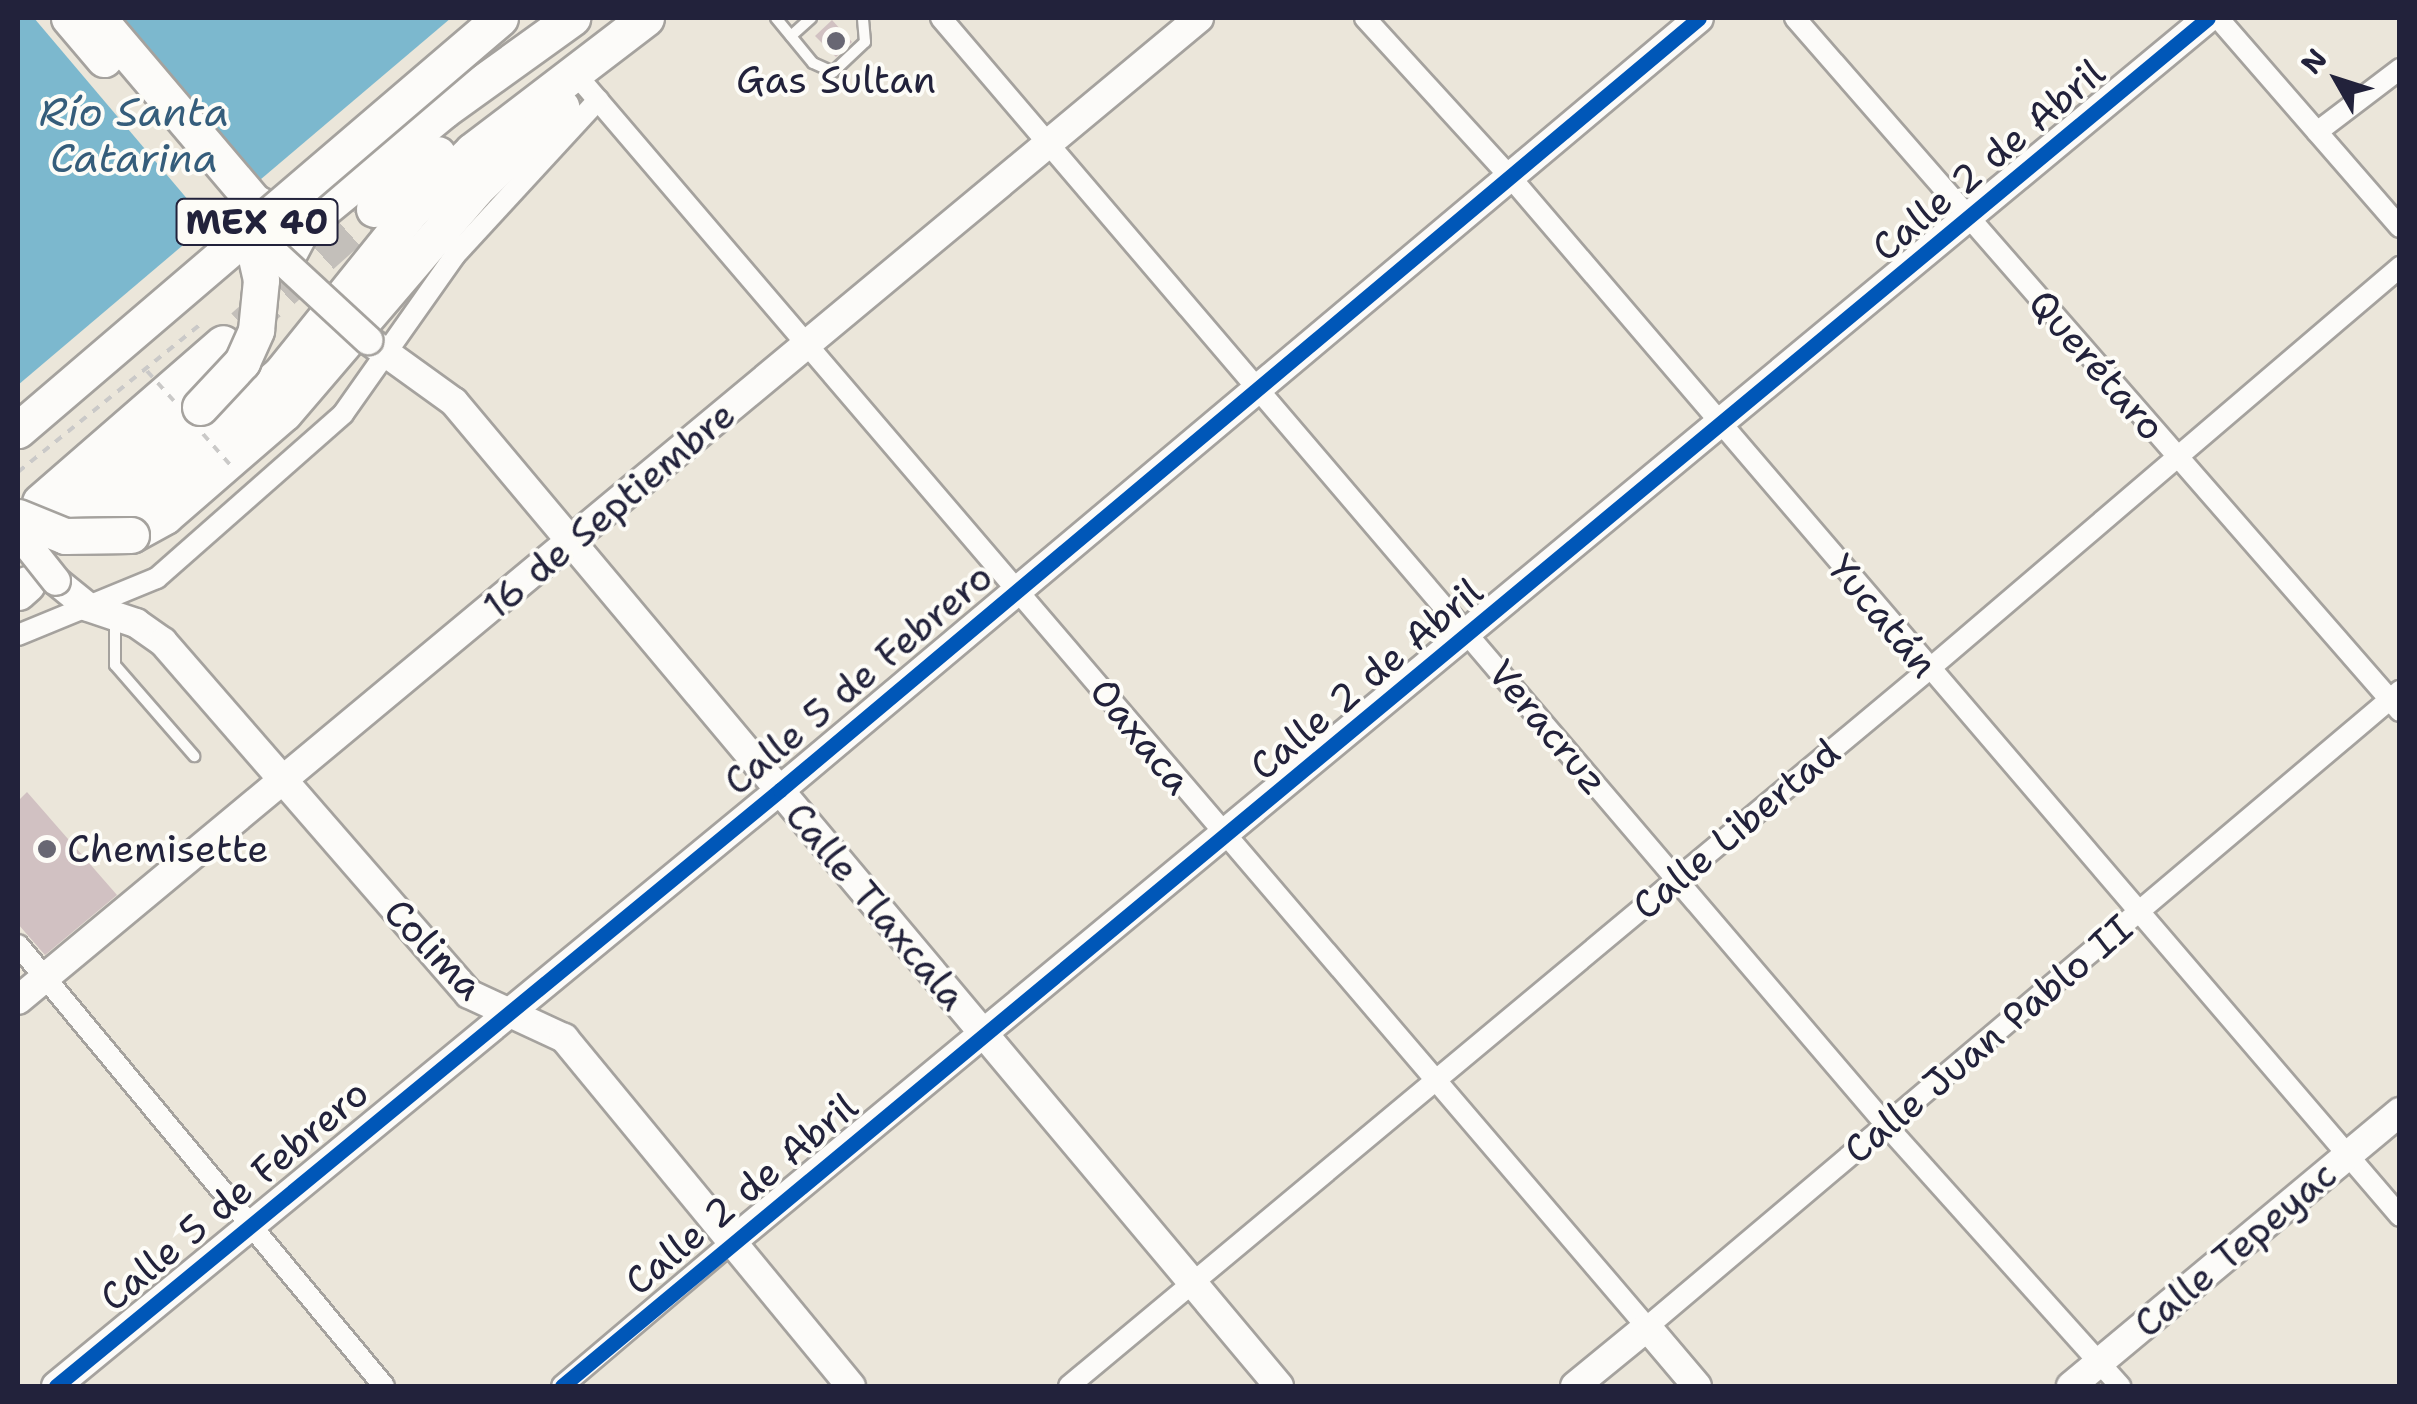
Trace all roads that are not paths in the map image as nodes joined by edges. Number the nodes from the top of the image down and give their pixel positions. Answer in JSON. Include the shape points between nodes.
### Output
{"nodes":[{"id":1,"x":68,"y":18,"type":"edge"},
{"id":2,"x":98,"y":18,"type":"edge"},
{"id":3,"x":500,"y":18,"type":"edge"},
{"id":4,"x":572,"y":18,"type":"edge"},
{"id":5,"x":646,"y":18,"type":"edge"},
{"id":6,"x":776,"y":18,"type":"edge"},
{"id":7,"x":812,"y":18,"type":"edge"},
{"id":8,"x":863,"y":18,"type":"edge"},
{"id":9,"x":941,"y":18,"type":"edge"},
{"id":10,"x":1199,"y":18,"type":"edge"},
{"id":11,"x":1365,"y":18,"type":"edge"},
{"id":12,"x":1698,"y":18,"type":"edge"},
{"id":13,"x":1795,"y":18,"type":"edge"},
{"id":14,"x":2208,"y":18,"type":"edge"},
{"id":15,"x":2218,"y":18,"type":"edge"},
{"id":16,"x":602,"y":31,"type":"edge"},
{"id":17,"x":791,"y":36,"type":"junction"},
{"id":18,"x":2400,"y":68,"type":"edge"},
{"id":19,"x":592,"y":92,"type":"junction"},
{"id":20,"x":2318,"y":132,"type":"junction"},
{"id":21,"x":1048,"y":140,"type":"junction"},
{"id":22,"x":1512,"y":178,"type":"junction"},
{"id":23,"x":374,"y":209,"type":"tunnel mouth"},
{"id":24,"x":1969,"y":218,"type":"junction"},
{"id":25,"x":304,"y":225,"type":"junction"},
{"id":26,"x":2400,"y":227,"type":"edge"},
{"id":27,"x":250,"y":231,"type":"junction"},
{"id":28,"x":285,"y":260,"type":"junction"},
{"id":29,"x":2400,"y":267,"type":"edge"},
{"id":30,"x":212,"y":333,"type":"tunnel mouth"},
{"id":31,"x":375,"y":346,"type":"junction"},
{"id":32,"x":807,"y":346,"type":"junction"},
{"id":33,"x":1259,"y":386,"type":"junction"},
{"id":34,"x":1722,"y":426,"type":"junction"},
{"id":35,"x":18,"y":430,"type":"edge"},
{"id":36,"x":2177,"y":457,"type":"junction"},
{"id":37,"x":41,"y":512,"type":"edge"},
{"id":38,"x":120,"y":527,"type":"junction"},
{"id":39,"x":18,"y":534,"type":"edge"},
{"id":40,"x":573,"y":540,"type":"junction"},
{"id":41,"x":27,"y":574,"type":"edge"},
{"id":42,"x":1018,"y":586,"type":"junction"},
{"id":43,"x":88,"y":606,"type":"junction"},
{"id":44,"x":115,"y":616,"type":"junction"},
{"id":45,"x":18,"y":634,"type":"edge"},
{"id":46,"x":1468,"y":634,"type":"junction"},
{"id":47,"x":1928,"y":670,"type":"junction"},
{"id":48,"x":2396,"y":700,"type":"edge"},
{"id":49,"x":194,"y":756,"type":"dead end"},
{"id":50,"x":283,"y":784,"type":"junction"},
{"id":51,"x":780,"y":790,"type":"junction"},
{"id":52,"x":1226,"y":838,"type":"junction"},
{"id":53,"x":1677,"y":878,"type":"junction"},
{"id":54,"x":2136,"y":914,"type":"junction"},
{"id":55,"x":18,"y":945,"type":"edge"},
{"id":56,"x":45,"y":977,"type":"junction"},
{"id":57,"x":18,"y":1000,"type":"edge"},
{"id":58,"x":505,"y":1013,"type":"junction"},
{"id":59,"x":984,"y":1036,"type":"junction"},
{"id":60,"x":1435,"y":1080,"type":"junction"},
{"id":61,"x":2400,"y":1112,"type":"edge"},
{"id":62,"x":1886,"y":1124,"type":"junction"},
{"id":63,"x":2348,"y":1156,"type":"junction"},
{"id":64,"x":2400,"y":1216,"type":"edge"},
{"id":65,"x":248,"y":1222,"type":"junction"},
{"id":66,"x":734,"y":1240,"type":"junction"},
{"id":67,"x":1190,"y":1286,"type":"junction"},
{"id":68,"x":1646,"y":1327,"type":"junction"},
{"id":69,"x":2100,"y":1362,"type":"junction"},
{"id":70,"x":56,"y":1386,"type":"edge"},
{"id":71,"x":384,"y":1386,"type":"edge"},
{"id":72,"x":562,"y":1386,"type":"edge"},
{"id":73,"x":852,"y":1386,"type":"edge"},
{"id":74,"x":1069,"y":1386,"type":"edge"},
{"id":75,"x":1279,"y":1386,"type":"edge"},
{"id":76,"x":1576,"y":1386,"type":"edge"},
{"id":77,"x":1697,"y":1386,"type":"edge"},
{"id":78,"x":2071,"y":1386,"type":"edge"},
{"id":79,"x":2120,"y":1386,"type":"edge"}],
"edges":[{"from":1,"to":27,"type":"highway"},
{"from":2,"to":25,"type":"highway","via":[[254,202],[271,216]]},
{"from":3,"to":35,"type":"highway","number":"MEX 40","bridge":true},
{"from":4,"to":25,"type":"highway","via":[[444,110]]},
{"from":5,"to":16,"type":"highway","number":"MEX 40"},
{"from":6,"to":17,"type":"lane"},
{"from":7,"to":17,"type":"lane"},
{"from":8,"to":17,"type":"lane","via":[[865,42],[839,71],[820,68]]},
{"from":9,"to":21,"type":"street","name":"Veracruz"},
{"from":10,"to":21,"type":"street","name":"16 de Septiembre"},
{"from":11,"to":22,"type":"street","name":"Yucatán"},
{"from":12,"to":22,"type":"street","name":"Calle 5 de Febrero"},
{"from":13,"to":24,"type":"street","name":"Querétaro"},
{"from":14,"to":24,"type":"street","name":"Calle 2 de Abril"},
{"from":15,"to":20,"type":"street"},
{"from":16,"to":19,"type":"highway"},
{"from":16,"to":23,"type":"highway","number":"MEX 40"},
{"from":16,"to":38,"type":"highway","number":"MEX 40","via":[[412,210],[281,373]]},
{"from":18,"to":20,"type":"street"},
{"from":19,"to":31,"type":"street"},
{"from":19,"to":32,"type":"street","name":"Oaxaca"},
{"from":19,"to":38,"type":"highway","via":[[476,190],[284,413],[165,516]]},
{"from":20,"to":26,"type":"street"},
{"from":21,"to":32,"type":"street","name":"16 de Septiembre"},
{"from":21,"to":33,"type":"street","name":"Veracruz"},
{"from":22,"to":33,"type":"street","name":"Calle 5 de Febrero"},
{"from":22,"to":34,"type":"street","name":"Yucatán"},
{"from":24,"to":34,"type":"street","name":"Calle 2 de Abril"},
{"from":24,"to":36,"type":"street","name":"Querétaro"},
{"from":25,"to":28,"type":"highway"},
{"from":27,"to":28,"type":"street","name":"Calle Tlaxcala","bridge":true},
{"from":27,"to":37,"type":"highway","bridge":true,"via":[[261,280],[256,330],[242,362],[200,407]]},
{"from":28,"to":31,"type":"street","name":"Calle Tlaxcala","bridge":true},
{"from":29,"to":36,"type":"street","name":"Calle Libertad"},
{"from":30,"to":37,"type":"highway"},
{"from":31,"to":40,"type":"street","name":"Calle Tlaxcala","via":[[454,402]]},
{"from":31,"to":43,"type":"street","via":[[343,414],[157,578]]},
{"from":32,"to":40,"type":"street","name":"16 de Septiembre"},
{"from":32,"to":42,"type":"street","name":"Oaxaca"},
{"from":33,"to":42,"type":"street","name":"Calle 5 de Febrero"},
{"from":33,"to":46,"type":"street","name":"Veracruz"},
{"from":34,"to":46,"type":"street","name":"Calle 2 de Abril"},
{"from":34,"to":47,"type":"street","name":"Yucatán"},
{"from":36,"to":47,"type":"street","name":"Calle Libertad"},
{"from":36,"to":48,"type":"street","name":"Querétaro"},
{"from":37,"to":38,"type":"highway","bridge":true,"via":[[65,536]]},
{"from":39,"to":41,"type":"street","name":"Colima","bridge":true},
{"from":40,"to":50,"type":"street","name":"16 de Septiembre"},
{"from":40,"to":51,"type":"street","name":"Calle Tlaxcala"},
{"from":41,"to":43,"type":"street","name":"Colima"},
{"from":42,"to":51,"type":"street","name":"Calle 5 de Febrero"},
{"from":42,"to":52,"type":"street","name":"Oaxaca"},
{"from":43,"to":44,"type":"street","name":"Colima"},
{"from":43,"to":45,"type":"street"},
{"from":44,"to":49,"type":"lane","via":[[115,664]]},
{"from":44,"to":50,"type":"street","name":"Colima","via":[[163,642]]},
{"from":46,"to":52,"type":"street","name":"Calle 2 de Abril"},
{"from":46,"to":53,"type":"street","name":"Veracruz"},
{"from":47,"to":53,"type":"street","name":"Calle Libertad"},
{"from":47,"to":54,"type":"street","name":"Yucatán"},
{"from":48,"to":54,"type":"street","name":"Calle Juan Pablo II"},
{"from":50,"to":56,"type":"street","name":"16 de Septiembre"},
{"from":50,"to":58,"type":"street","name":"Colima","via":[[469,994]]},
{"from":51,"to":58,"type":"street","name":"Calle 5 de Febrero"},
{"from":51,"to":59,"type":"street","name":"Calle Tlaxcala"},
{"from":52,"to":59,"type":"street","name":"Calle 2 de Abril"},
{"from":52,"to":60,"type":"street","name":"Oaxaca"},
{"from":53,"to":60,"type":"street","name":"Calle Libertad"},
{"from":53,"to":62,"type":"street","name":"Veracruz"},
{"from":54,"to":62,"type":"street","name":"Calle Juan Pablo II"},
{"from":54,"to":63,"type":"street","name":"Yucatán"},
{"from":55,"to":56,"type":"street"},
{"from":56,"to":57,"type":"street","name":"16 de Septiembre"},
{"from":56,"to":65,"type":"street"},
{"from":58,"to":65,"type":"street","name":"Calle 5 de Febrero"},
{"from":58,"to":66,"type":"street","name":"Colima","via":[[549,1025],[564,1038]]},
{"from":59,"to":66,"type":"street","name":"Calle 2 de Abril"},
{"from":59,"to":67,"type":"street","name":"Calle Tlaxcala"},
{"from":60,"to":67,"type":"street","name":"Calle Libertad"},
{"from":60,"to":68,"type":"street","name":"Oaxaca"},
{"from":61,"to":63,"type":"street","name":"Calle Tepeyac"},
{"from":62,"to":68,"type":"street","name":"Calle Juan Pablo II"},
{"from":62,"to":69,"type":"street","name":"Veracruz"},
{"from":63,"to":64,"type":"street","name":"Yucatán"},
{"from":63,"to":69,"type":"street","name":"Calle Tepeyac"},
{"from":65,"to":70,"type":"street","name":"Calle 5 de Febrero"},
{"from":65,"to":71,"type":"street"},
{"from":66,"to":72,"type":"street","name":"Calle 2 de Abril"},
{"from":66,"to":73,"type":"street","name":"Colima"},
{"from":67,"to":74,"type":"street","name":"Calle Libertad"},
{"from":67,"to":75,"type":"street","name":"Calle Tlaxcala"},
{"from":68,"to":76,"type":"street","name":"Calle Juan Pablo II"},
{"from":68,"to":77,"type":"street","name":"Oaxaca"},
{"from":69,"to":78,"type":"street","name":"Calle Tepeyac"},
{"from":69,"to":79,"type":"street","name":"Veracruz"}]}
